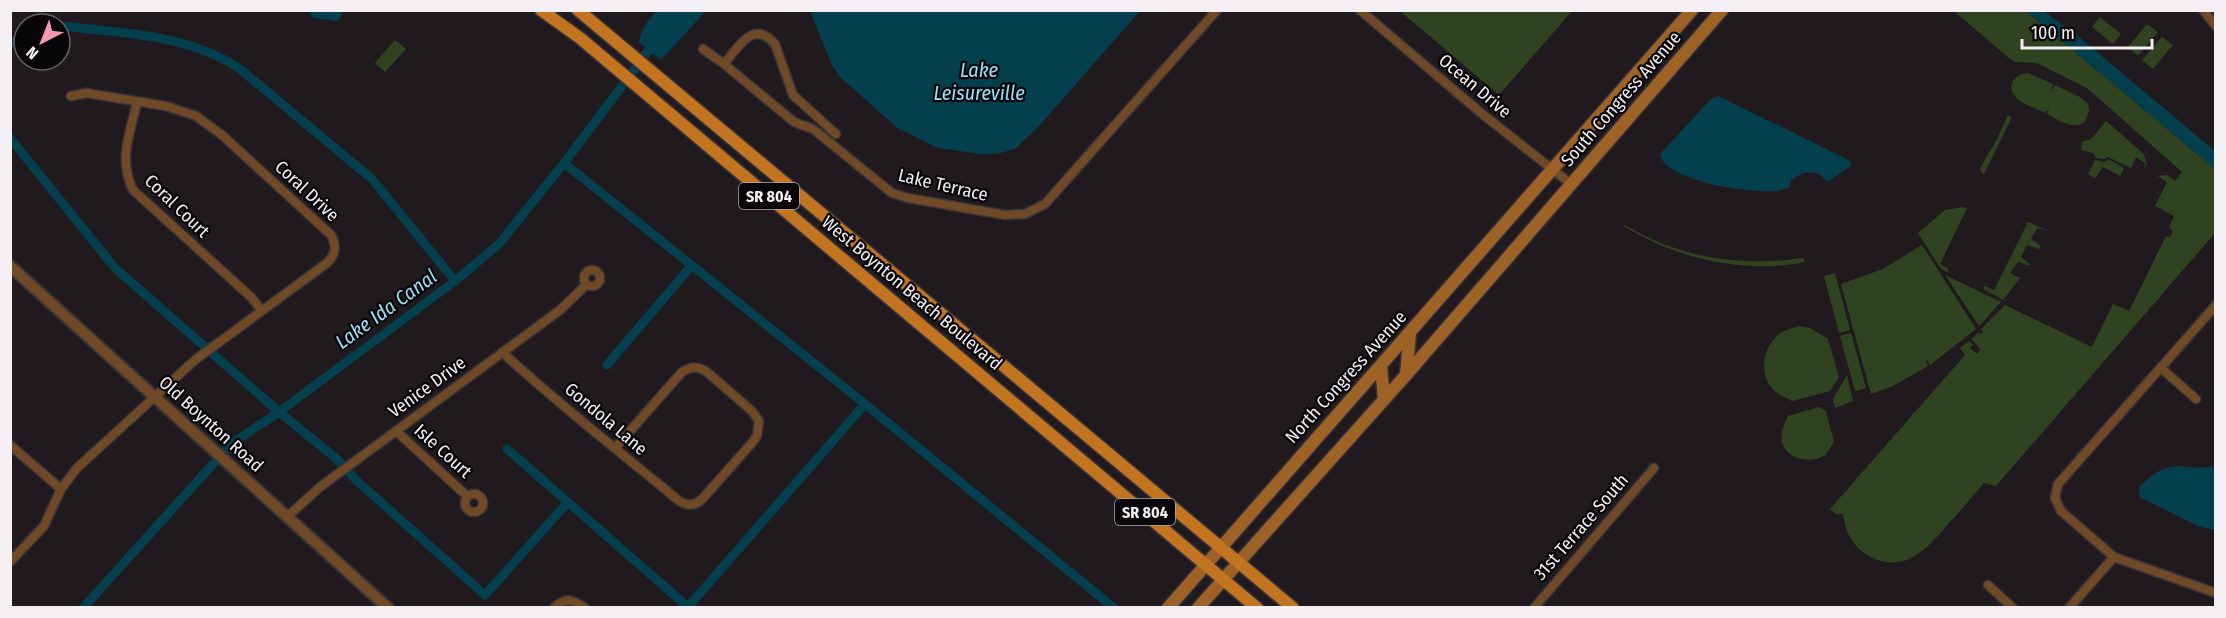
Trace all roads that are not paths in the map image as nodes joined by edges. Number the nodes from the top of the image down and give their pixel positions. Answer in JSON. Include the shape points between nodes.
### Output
{"nodes":[{"id":1,"x":541,"y":10,"type":"edge"},
{"id":2,"x":578,"y":10,"type":"edge"},
{"id":3,"x":1217,"y":10,"type":"edge"},
{"id":4,"x":1360,"y":10,"type":"edge"},
{"id":5,"x":1692,"y":10,"type":"edge"},
{"id":6,"x":1722,"y":10,"type":"edge"},
{"id":7,"x":2203,"y":10,"type":"edge"},
{"id":8,"x":2216,"y":26,"type":"edge"},
{"id":9,"x":703,"y":49,"type":"dead end"},
{"id":10,"x":724,"y":64,"type":"junction"},
{"id":11,"x":71,"y":96,"type":"dead end"},
{"id":12,"x":137,"y":102,"type":"junction"},
{"id":13,"x":836,"y":134,"type":"dead end"},
{"id":14,"x":1552,"y":171,"type":"junction"},
{"id":15,"x":1571,"y":184,"type":"junction"},
{"id":16,"x":10,"y":267,"type":"edge"},
{"id":17,"x":586,"y":285,"type":"dead end"},
{"id":18,"x":2216,"y":305,"type":"edge"},
{"id":19,"x":262,"y":310,"type":"junction"},
{"id":20,"x":1410,"y":334,"type":"junction"},
{"id":21,"x":502,"y":352,"type":"junction"},
{"id":22,"x":999,"y":363,"type":"junction"},
{"id":23,"x":968,"y":364,"type":"junction"},
{"id":24,"x":1381,"y":367,"type":"junction"},
{"id":25,"x":2160,"y":368,"type":"junction"},
{"id":26,"x":1406,"y":375,"type":"junction"},
{"id":27,"x":1025,"y":384,"type":"junction"},
{"id":28,"x":995,"y":386,"type":"junction"},
{"id":29,"x":156,"y":397,"type":"junction"},
{"id":30,"x":1384,"y":398,"type":"junction"},
{"id":31,"x":2196,"y":399,"type":"dead end"},
{"id":32,"x":396,"y":431,"type":"junction"},
{"id":33,"x":10,"y":445,"type":"edge"},
{"id":34,"x":615,"y":448,"type":"junction"},
{"id":35,"x":1653,"y":468,"type":"dead end"},
{"id":36,"x":61,"y":489,"type":"junction"},
{"id":37,"x":467,"y":496,"type":"dead end"},
{"id":38,"x":288,"y":516,"type":"junction"},
{"id":39,"x":1220,"y":547,"type":"junction"},
{"id":40,"x":2114,"y":557,"type":"junction"},
{"id":41,"x":10,"y":562,"type":"edge"},
{"id":42,"x":1240,"y":563,"type":"junction"},
{"id":43,"x":1206,"y":564,"type":"junction"},
{"id":44,"x":1224,"y":579,"type":"junction"},
{"id":45,"x":1988,"y":585,"type":"dead end"},
{"id":46,"x":2216,"y":593,"type":"edge"},
{"id":47,"x":388,"y":608,"type":"edge"},
{"id":48,"x":554,"y":608,"type":"edge"},
{"id":49,"x":585,"y":608,"type":"edge"},
{"id":50,"x":1168,"y":608,"type":"edge"},
{"id":51,"x":1198,"y":608,"type":"edge"},
{"id":52,"x":1257,"y":608,"type":"edge"},
{"id":53,"x":1293,"y":608,"type":"edge"},
{"id":54,"x":1534,"y":608,"type":"edge"},
{"id":55,"x":2013,"y":608,"type":"edge"},
{"id":56,"x":2069,"y":608,"type":"edge"}],
"edges":[{"from":1,"to":23,"type":"main road","name":"West Boynton Beach Boulevard","number":"SR 804","via":[[580,38]]},
{"from":2,"to":22,"type":"main road","name":"West Boynton Beach Boulevard","number":"SR 804"},
{"from":3,"to":10,"type":"street","name":"Lake Terrace","via":[[1045,204],[1018,216],[908,198],[887,190],[830,141],[809,126],[794,122]]},
{"from":4,"to":14,"type":"street","name":"Ocean Drive"},
{"from":5,"to":14,"type":"main road","name":"South Congress Avenue"},
{"from":6,"to":15,"type":"main road","name":"South Congress Avenue"},
{"from":7,"to":8,"type":"street"},
{"from":9,"to":10,"type":"street","name":"Lake Terrace"},
{"from":10,"to":13,"type":"street","via":[[753,33],[768,37],[775,44],[793,95]]},
{"from":11,"to":12,"type":"street","name":"Coral Drive","via":[[86,93]]},
{"from":12,"to":19,"type":"street","name":"Coral Court","via":[[124,162],[133,190]]},
{"from":12,"to":19,"type":"street","name":"Coral Drive","via":[[182,110],[210,125],[331,235],[335,247],[332,259]]},
{"from":14,"to":15,"type":"street","name":"Ocean Drive"},
{"from":14,"to":20,"type":"main road","name":"North Congress Avenue"},
{"from":15,"to":26,"type":"main road"},
{"from":16,"to":29,"type":"street","name":"Old Boynton Road"},
{"from":17,"to":21,"type":"street","name":"Venice Drive","via":[[560,310]]},
{"from":18,"to":25,"type":"street"},
{"from":19,"to":29,"type":"street","name":"Coral Drive","via":[[195,360]]},
{"from":20,"to":24,"type":"main road","name":"North Congress Avenue"},
{"from":20,"to":26,"type":"main road"},
{"from":21,"to":32,"type":"street","name":"Venice Drive"},
{"from":21,"to":34,"type":"street","name":"Gondola Lane"},
{"from":22,"to":23,"type":"main road"},
{"from":22,"to":27,"type":"main road","name":"West Boynton Beach Boulevard","number":"SR 804"},
{"from":23,"to":28,"type":"main road","name":"West Boynton Beach Boulevard","number":"SR 804"},
{"from":24,"to":30,"type":"main road"},
{"from":24,"to":39,"type":"main road","name":"North Congress Avenue"},
{"from":25,"to":31,"type":"street"},
{"from":25,"to":40,"type":"street","via":[[2056,491],[2061,511]]},
{"from":26,"to":30,"type":"main road"},
{"from":27,"to":28,"type":"main road"},
{"from":27,"to":39,"type":"main road","name":"West Boynton Beach Boulevard","number":"SR 804"},
{"from":28,"to":43,"type":"main road","name":"West Boynton Beach Boulevard","number":"SR 804"},
{"from":29,"to":36,"type":"street","name":"Coral Drive","via":[[77,468]]},
{"from":29,"to":38,"type":"street","name":"Old Boynton Road"},
{"from":30,"to":42,"type":"main road"},
{"from":32,"to":37,"type":"street","name":"Isle Court"},
{"from":32,"to":38,"type":"street","name":"Venice Drive"},
{"from":33,"to":36,"type":"street"},
{"from":34,"to":34,"type":"street","name":"Gondola Lane","via":[[682,372],[694,367],[707,372],[753,411],[759,421],[751,444],[701,500],[691,506],[678,500]]},
{"from":35,"to":54,"type":"street","name":"31st Terrace South"},
{"from":36,"to":41,"type":"street","name":"Coral Drive","via":[[44,526]]},
{"from":38,"to":47,"type":"street","name":"Old Boynton Road"},
{"from":39,"to":42,"type":"main road","name":"West Boynton Beach Boulevard","number":"SR 804"},
{"from":39,"to":43,"type":"main road","name":"North Congress Avenue"},
{"from":40,"to":46,"type":"street"},
{"from":40,"to":56,"type":"street"},
{"from":42,"to":44,"type":"main road"},
{"from":42,"to":53,"type":"main road","name":"West Boynton Beach Boulevard","number":"SR 804"},
{"from":43,"to":44,"type":"main road","name":"West Boynton Beach Boulevard","number":"SR 804"},
{"from":43,"to":50,"type":"main road","name":"North Congress Avenue"},
{"from":44,"to":51,"type":"main road"},
{"from":44,"to":52,"type":"main road","name":"West Boynton Beach Boulevard","number":"SR 804"},
{"from":45,"to":55,"type":"street"},
{"from":48,"to":49,"type":"street","via":[[566,599]]}]}
